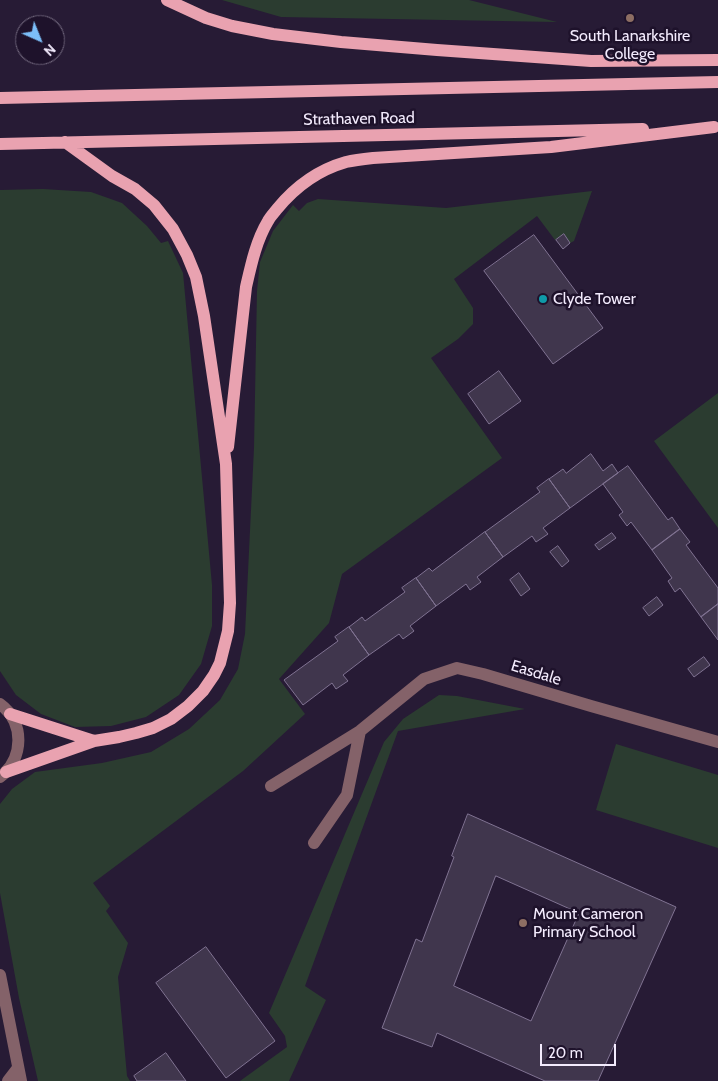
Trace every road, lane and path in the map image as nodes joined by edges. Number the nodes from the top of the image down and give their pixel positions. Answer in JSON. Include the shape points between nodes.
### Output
{"nodes":[{"id":1,"x":167,"y":0,"type":"edge"},
{"id":2,"x":718,"y":60,"type":"edge"},
{"id":3,"x":718,"y":82,"type":"edge"},
{"id":4,"x":0,"y":98,"type":"edge"},
{"id":5,"x":716,"y":127,"type":"edge"},
{"id":6,"x":65,"y":142,"type":"junction"},
{"id":7,"x":0,"y":144,"type":"edge"},
{"id":8,"x":226,"y":464,"type":"junction"},
{"id":9,"x":0,"y":704,"type":"edge"},
{"id":10,"x":10,"y":714,"type":"junction"},
{"id":11,"x":360,"y":731,"type":"junction"},
{"id":12,"x":94,"y":740,"type":"junction"},
{"id":13,"x":718,"y":742,"type":"edge"},
{"id":14,"x":3,"y":775,"type":"edge"},
{"id":15,"x":271,"y":786,"type":"dead end"},
{"id":16,"x":314,"y":844,"type":"dead end"},
{"id":17,"x":0,"y":975,"type":"edge"},
{"id":18,"x":20,"y":1075,"type":"edge"},
{"id":19,"x":8,"y":1081,"type":"edge"}],
"edges":[{"from":1,"to":2,"type":"main road","via":[[232,26],[341,42],[592,61]]},
{"from":3,"to":4,"type":"main road","name":"Strathaven Road"},
{"from":5,"to":6,"type":"main road","name":"Strathaven Road"},
{"from":5,"to":8,"type":"main road","via":[[550,147],[373,158],[346,162],[304,182],[268,220],[251,266]]},
{"from":6,"to":7,"type":"main road","name":"Strathaven Road"},
{"from":6,"to":8,"type":"main road","via":[[135,189],[174,228],[196,277]]},
{"from":8,"to":12,"type":"main road","via":[[230,603],[228,631],[220,663],[203,691],[171,719],[136,734]]},
{"from":9,"to":10,"type":"street"},
{"from":10,"to":12,"type":"main road"},
{"from":10,"to":14,"type":"street","via":[[17,725],[18,750],[14,762]]},
{"from":11,"to":13,"type":"street","name":"Easdale","via":[[424,679],[457,668]]},
{"from":11,"to":15,"type":"street","name":"Easdale"},
{"from":11,"to":16,"type":"street","via":[[347,795]]},
{"from":12,"to":14,"type":"main road"},
{"from":17,"to":18,"type":"street"},
{"from":18,"to":19,"type":"street"}]}
